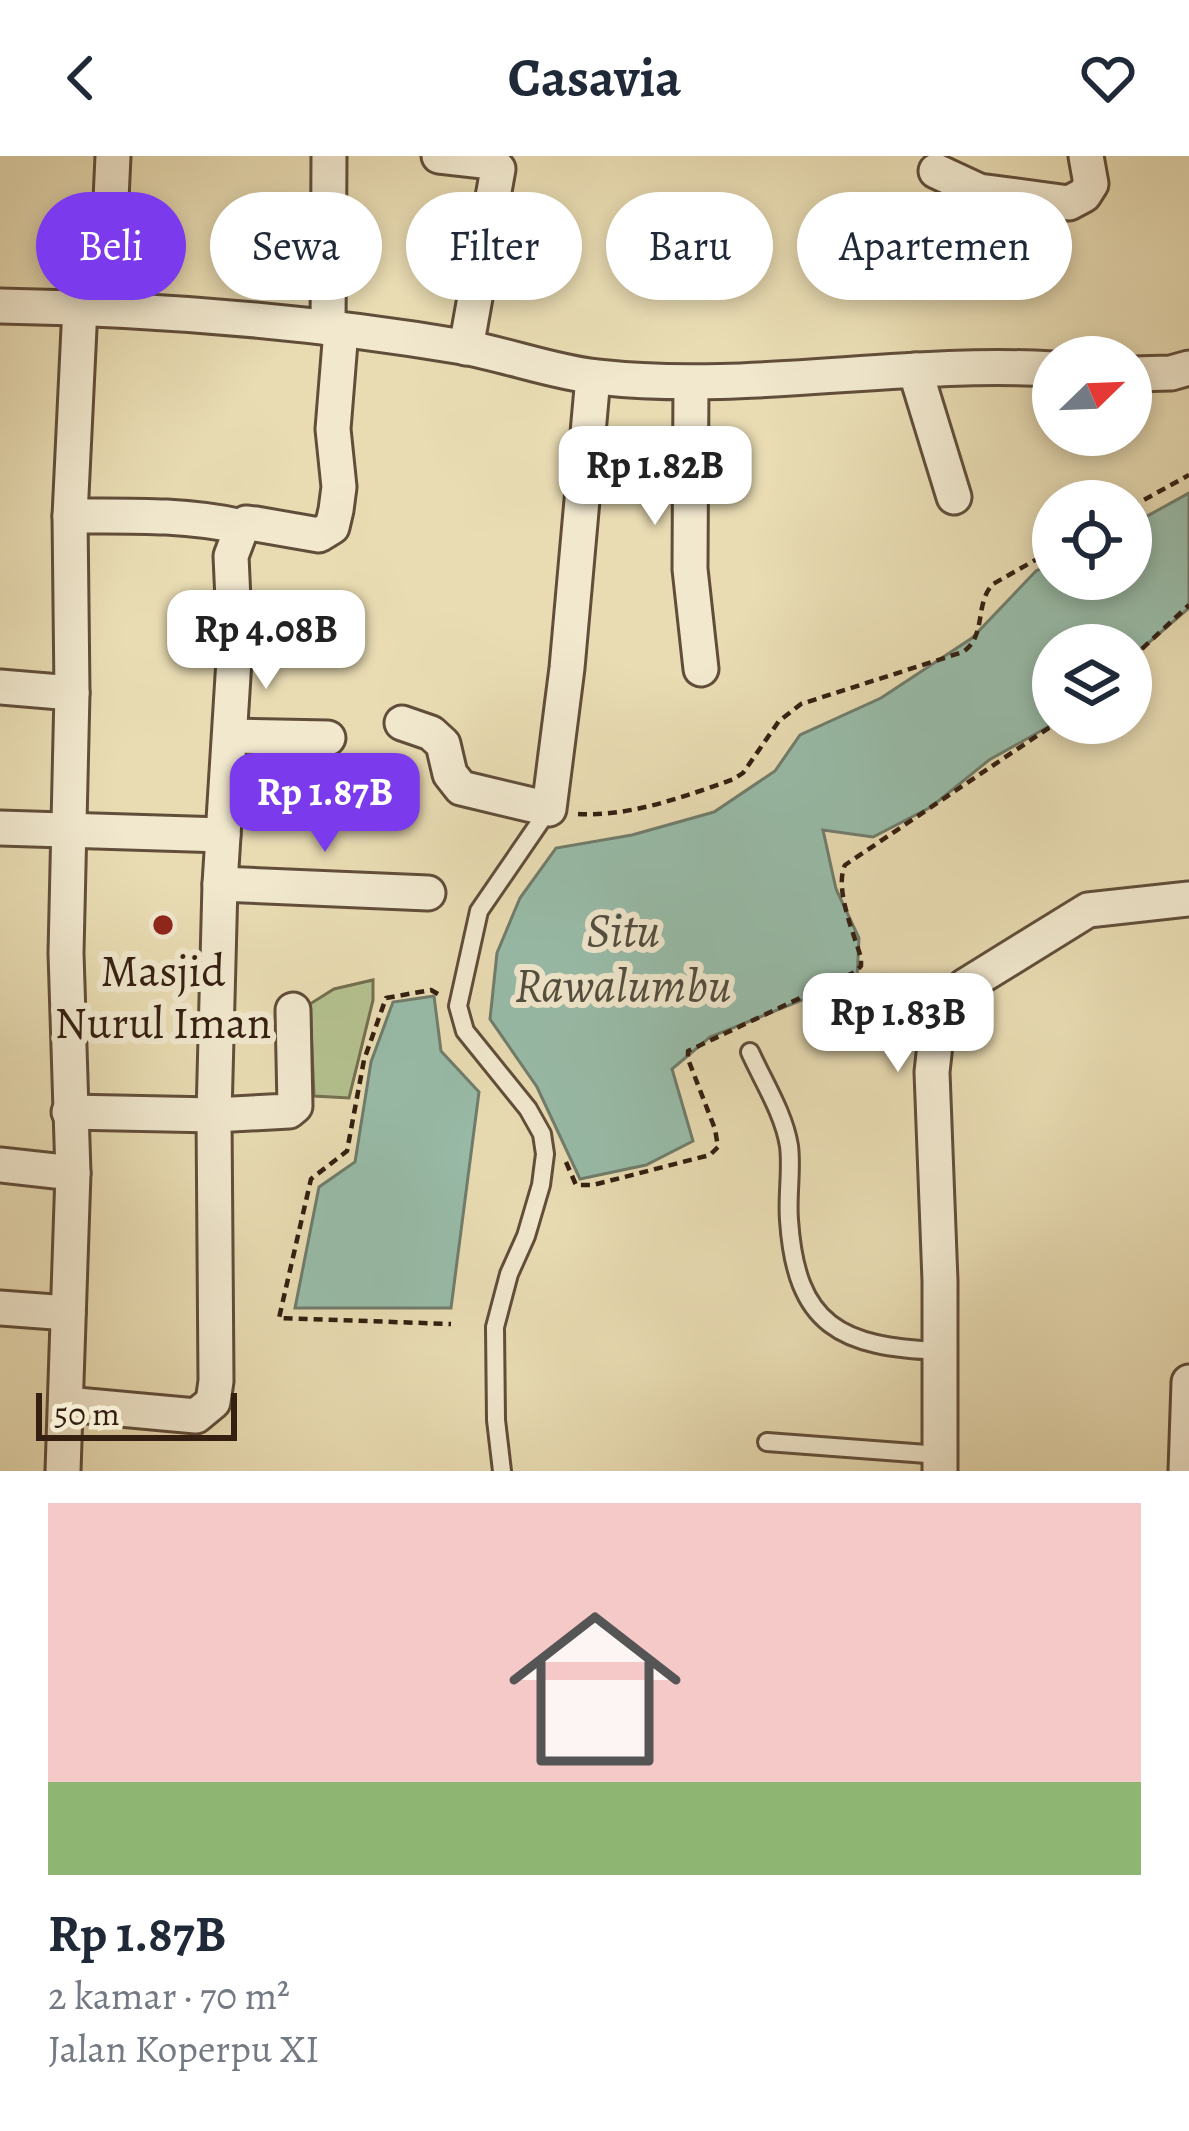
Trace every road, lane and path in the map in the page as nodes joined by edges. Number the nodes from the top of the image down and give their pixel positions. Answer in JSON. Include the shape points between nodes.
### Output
{"nodes":[{"id":1,"x":113,"y":156,"type":"edge"},
{"id":2,"x":329,"y":156,"type":"edge"},
{"id":3,"x":439,"y":156,"type":"edge"},
{"id":4,"x":1086,"y":156,"type":"edge"},
{"id":5,"x":936,"y":171,"type":"dead end"},
{"id":6,"x":0,"y":307,"type":"edge"},
{"id":7,"x":93,"y":308,"type":"junction"},
{"id":8,"x":335,"y":329,"type":"junction"},
{"id":9,"x":466,"y":348,"type":"junction"},
{"id":10,"x":1189,"y":368,"type":"edge"},
{"id":11,"x":1032,"y":369,"type":"edge"},
{"id":12,"x":915,"y":370,"type":"junction"},
{"id":13,"x":1152,"y":374,"type":"edge"},
{"id":14,"x":593,"y":377,"type":"junction"},
{"id":15,"x":691,"y":383,"type":"junction"},
{"id":16,"x":1189,"y":475,"type":"edge"},
{"id":17,"x":1152,"y":495,"type":"edge"},
{"id":18,"x":954,"y":497,"type":"dead end"},
{"id":19,"x":70,"y":516,"type":"junction"},
{"id":20,"x":242,"y":526,"type":"junction"},
{"id":21,"x":1032,"y":562,"type":"edge"},
{"id":22,"x":1189,"y":605,"type":"edge"},
{"id":23,"x":1152,"y":639,"type":"edge"},
{"id":24,"x":701,"y":668,"type":"dead end"},
{"id":25,"x":0,"y":687,"type":"edge"},
{"id":26,"x":72,"y":693,"type":"junction"},
{"id":27,"x":402,"y":723,"type":"dead end"},
{"id":28,"x":230,"y":736,"type":"junction"},
{"id":29,"x":328,"y":738,"type":"dead end"},
{"id":30,"x":1032,"y":739,"type":"edge"},
{"id":31,"x":549,"y":809,"type":"junction"},
{"id":32,"x":0,"y":828,"type":"edge"},
{"id":33,"x":68,"y":830,"type":"junction"},
{"id":34,"x":223,"y":835,"type":"junction"},
{"id":35,"x":220,"y":884,"type":"junction"},
{"id":36,"x":428,"y":893,"type":"dead end"},
{"id":37,"x":1189,"y":899,"type":"edge"},
{"id":38,"x":458,"y":1006,"type":"junction"},
{"id":39,"x":293,"y":1010,"type":"dead end"},
{"id":40,"x":750,"y":1052,"type":"dead end"},
{"id":41,"x":70,"y":1112,"type":"junction"},
{"id":42,"x":214,"y":1115,"type":"junction"},
{"id":43,"x":563,"y":1156,"type":"dead end"},
{"id":44,"x":0,"y":1165,"type":"edge"},
{"id":45,"x":73,"y":1173,"type":"junction"},
{"id":46,"x":0,"y":1308,"type":"edge"},
{"id":47,"x":68,"y":1313,"type":"junction"},
{"id":48,"x":452,"y":1324,"type":"dead end"},
{"id":49,"x":940,"y":1352,"type":"junction"},
{"id":50,"x":1189,"y":1382,"type":"edge"},
{"id":51,"x":66,"y":1404,"type":"junction"},
{"id":52,"x":767,"y":1442,"type":"dead end"},
{"id":53,"x":940,"y":1463,"type":"edge"},
{"id":54,"x":63,"y":1471,"type":"edge"},
{"id":55,"x":502,"y":1471,"type":"edge"},
{"id":56,"x":1186,"y":1471,"type":"edge"}],
"edges":[{"from":1,"to":7,"type":"street"},
{"from":2,"to":8,"type":"street"},
{"from":3,"to":9,"type":"street","via":[[498,169]]},
{"from":4,"to":5,"type":"street","via":[[1091,184],[1069,202],[979,191]]},
{"from":6,"to":7,"type":"street"},
{"from":7,"to":8,"type":"street"},
{"from":7,"to":19,"type":"street"},
{"from":8,"to":9,"type":"street"},
{"from":8,"to":20,"type":"street","via":[[332,527],[319,535]]},
{"from":9,"to":14,"type":"street"},
{"from":10,"to":13,"type":"street"},
{"from":11,"to":12,"type":"street"},
{"from":12,"to":15,"type":"street"},
{"from":12,"to":18,"type":"street"},
{"from":14,"to":15,"type":"street"},
{"from":14,"to":31,"type":"street"},
{"from":15,"to":24,"type":"street","via":[[690,568]]},
{"from":16,"to":17,"type":"path"},
{"from":19,"to":20,"type":"street"},
{"from":19,"to":26,"type":"street"},
{"from":20,"to":28,"type":"street","via":[[231,556]]},
{"from":21,"to":31,"type":"path","via":[[985,592],[971,646],[801,704],[734,779],[607,813]]},
{"from":22,"to":23,"type":"path"},
{"from":25,"to":26,"type":"street"},
{"from":26,"to":33,"type":"street"},
{"from":27,"to":31,"type":"street","via":[[443,744],[460,788]]},
{"from":28,"to":29,"type":"street"},
{"from":28,"to":34,"type":"street"},
{"from":30,"to":43,"type":"path","via":[[845,865],[842,889],[861,958],[855,972],[688,1051],[715,1130],[718,1147],[710,1155],[593,1185],[576,1184]]},
{"from":31,"to":38,"type":"lane","via":[[479,911]]},
{"from":32,"to":33,"type":"street"},
{"from":33,"to":34,"type":"street"},
{"from":33,"to":41,"type":"street"},
{"from":34,"to":35,"type":"street"},
{"from":35,"to":36,"type":"street"},
{"from":35,"to":42,"type":"street"},
{"from":37,"to":49,"type":"street","via":[[1088,910],[965,986],[938,1017],[932,1072]]},
{"from":38,"to":48,"type":"path","via":[[431,990],[386,998],[364,1060],[347,1151],[311,1179],[279,1318]]},
{"from":38,"to":55,"type":"lane","via":[[465,1031],[528,1109],[545,1154],[495,1327]]},
{"from":39,"to":42,"type":"street","via":[[295,1106]]},
{"from":40,"to":49,"type":"lane","via":[[788,1140],[794,1267],[808,1300],[845,1335]]},
{"from":41,"to":42,"type":"street"},
{"from":41,"to":45,"type":"street"},
{"from":42,"to":51,"type":"street","via":[[213,1402],[196,1416]]},
{"from":44,"to":45,"type":"street"},
{"from":45,"to":47,"type":"street"},
{"from":46,"to":47,"type":"street"},
{"from":47,"to":51,"type":"street"},
{"from":49,"to":53,"type":"street"},
{"from":50,"to":56,"type":"street"},
{"from":51,"to":54,"type":"street"},
{"from":52,"to":53,"type":"lane"}]}
